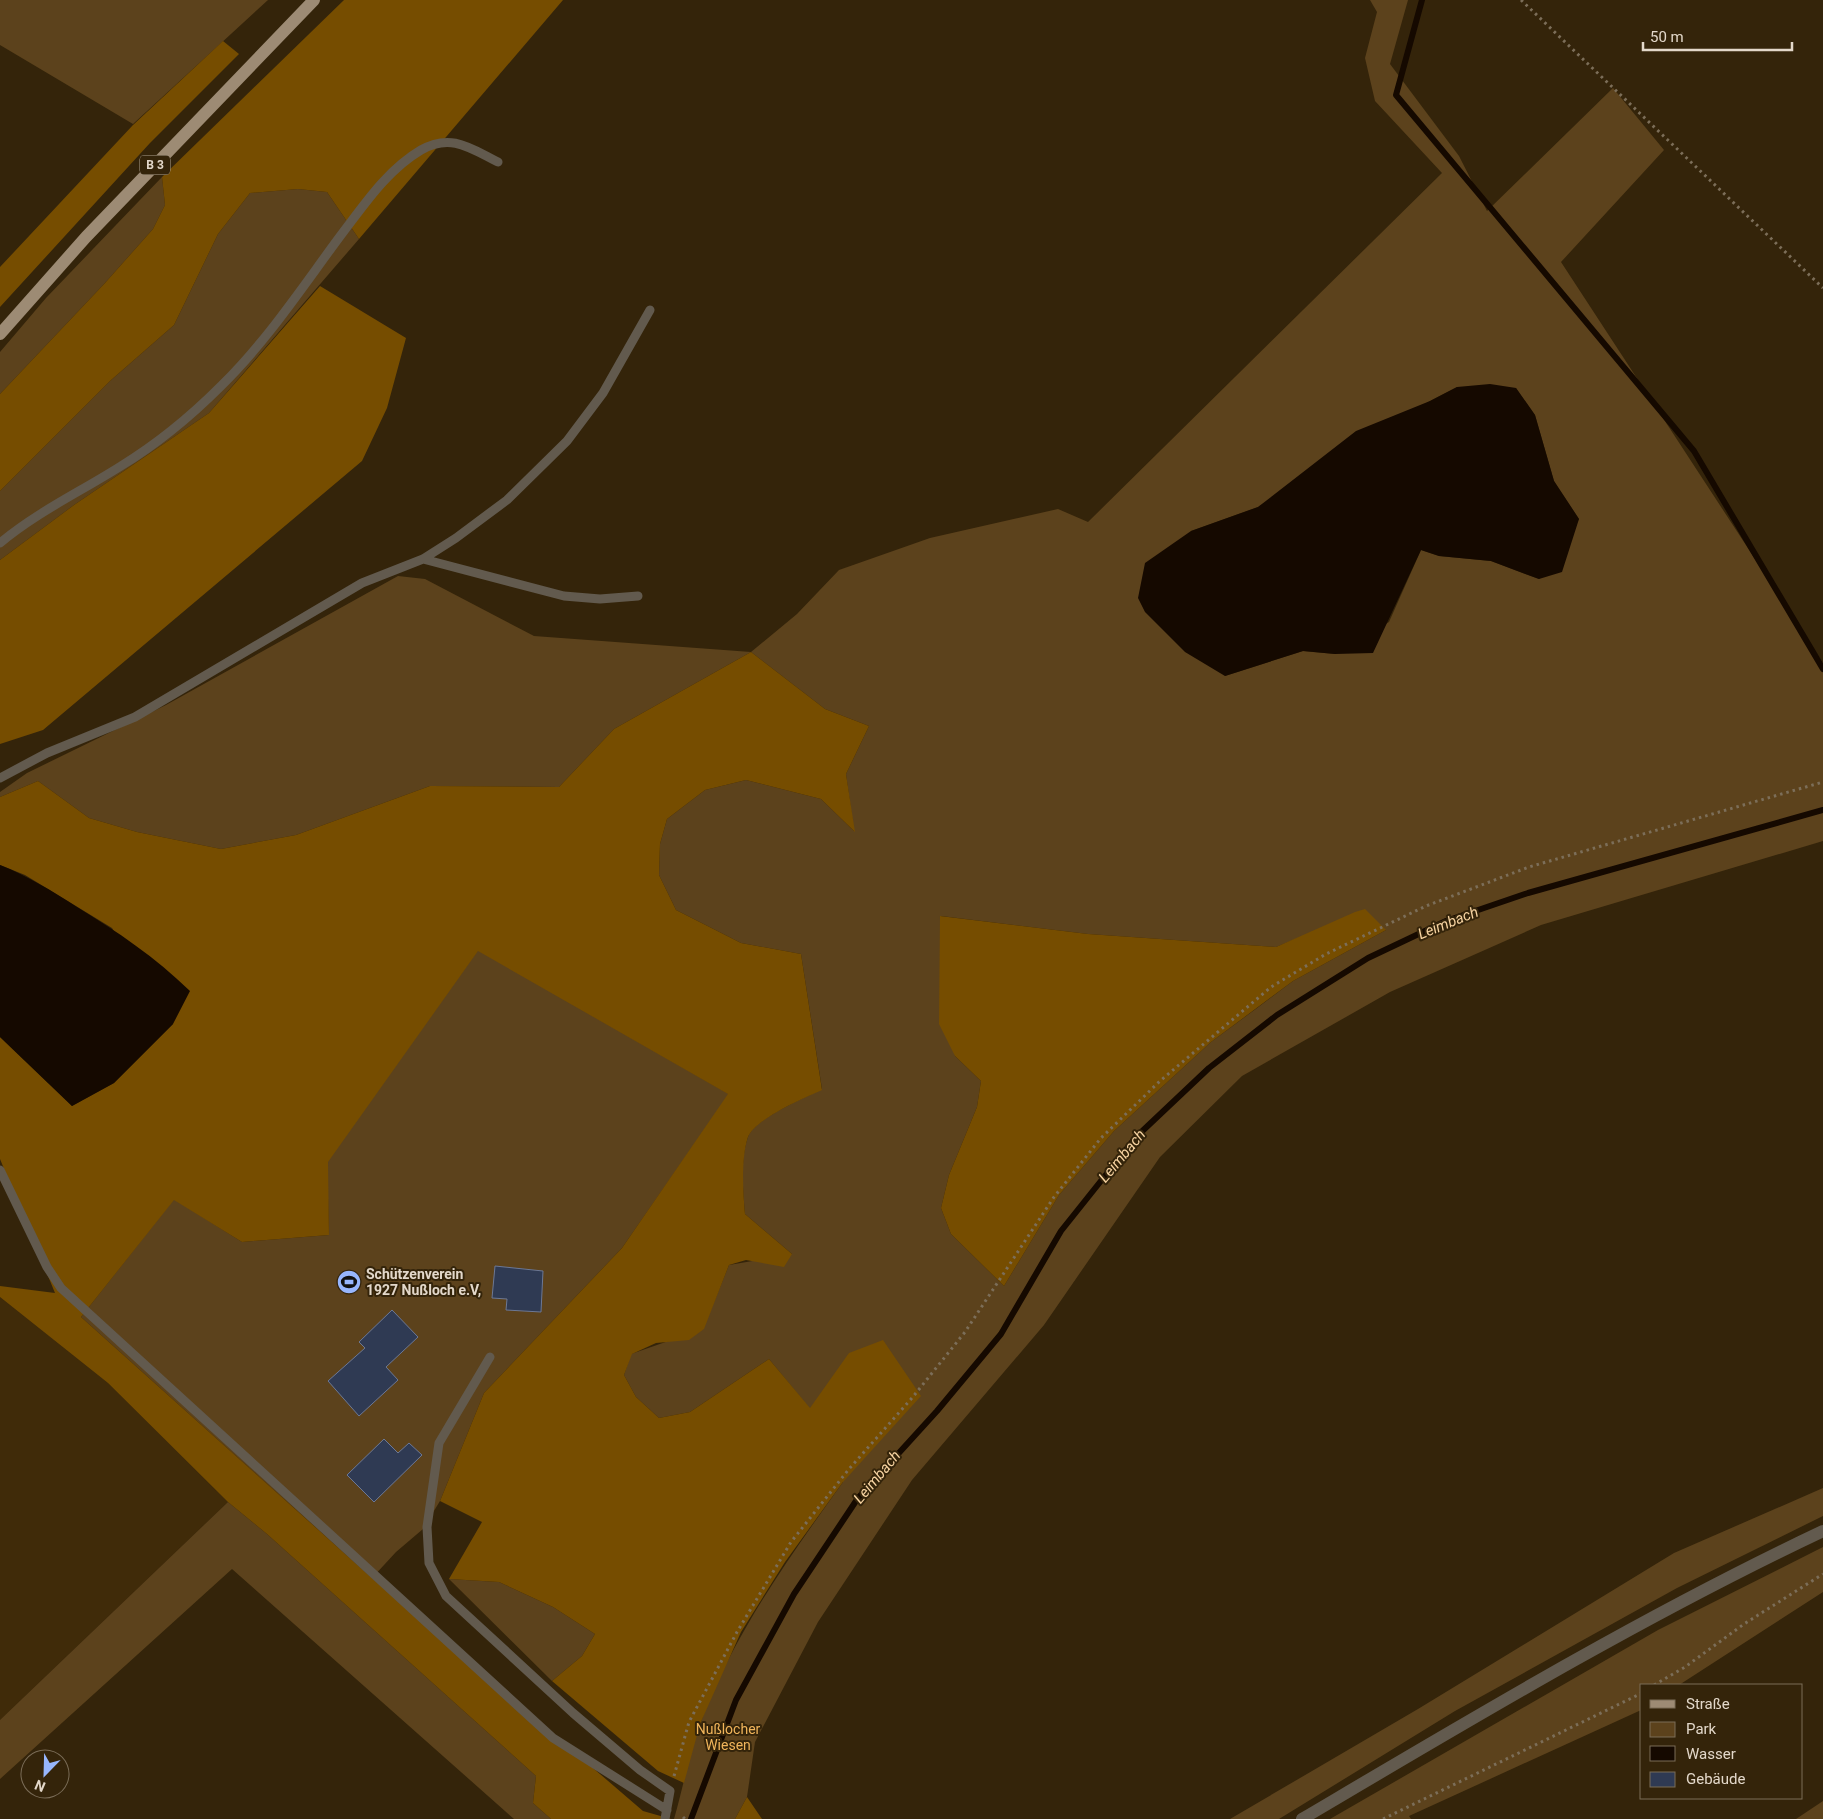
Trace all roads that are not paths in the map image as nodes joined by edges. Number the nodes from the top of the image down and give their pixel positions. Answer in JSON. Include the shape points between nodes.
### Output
{"nodes":[{"id":1,"x":314,"y":0,"type":"edge"},
{"id":2,"x":498,"y":162,"type":"dead end"},
{"id":3,"x":650,"y":310,"type":"dead end"},
{"id":4,"x":0,"y":334,"type":"edge"},
{"id":5,"x":0,"y":543,"type":"edge"},
{"id":6,"x":423,"y":559,"type":"junction"},
{"id":7,"x":638,"y":596,"type":"dead end"},
{"id":8,"x":0,"y":778,"type":"edge"},
{"id":9,"x":0,"y":1170,"type":"edge"},
{"id":10,"x":490,"y":1357,"type":"dead end"},
{"id":11,"x":1823,"y":1531,"type":"edge"},
{"id":12,"x":666,"y":1814,"type":"edge"},
{"id":13,"x":1302,"y":1819,"type":"edge"}],
"edges":[{"from":1,"to":4,"type":"main road","number":"B 3","via":[[86,237]]},
{"from":2,"to":5,"type":"lane","via":[[464,145],[447,141],[436,143],[413,156],[372,193],[253,351],[194,411],[141,453],[21,526]]},
{"from":3,"to":6,"type":"lane","via":[[603,393],[567,441],[507,500]]},
{"from":6,"to":7,"type":"lane","via":[[564,596],[600,599]]},
{"from":6,"to":8,"type":"lane","via":[[362,583],[135,718],[47,753]]},
{"from":9,"to":12,"type":"lane","via":[[47,1267],[61,1288],[553,1738]]},
{"from":10,"to":12,"type":"lane","via":[[439,1444],[427,1527],[429,1564],[446,1596],[573,1713],[670,1791]]},
{"from":11,"to":13,"type":"street","via":[[1570,1662]]}]}
